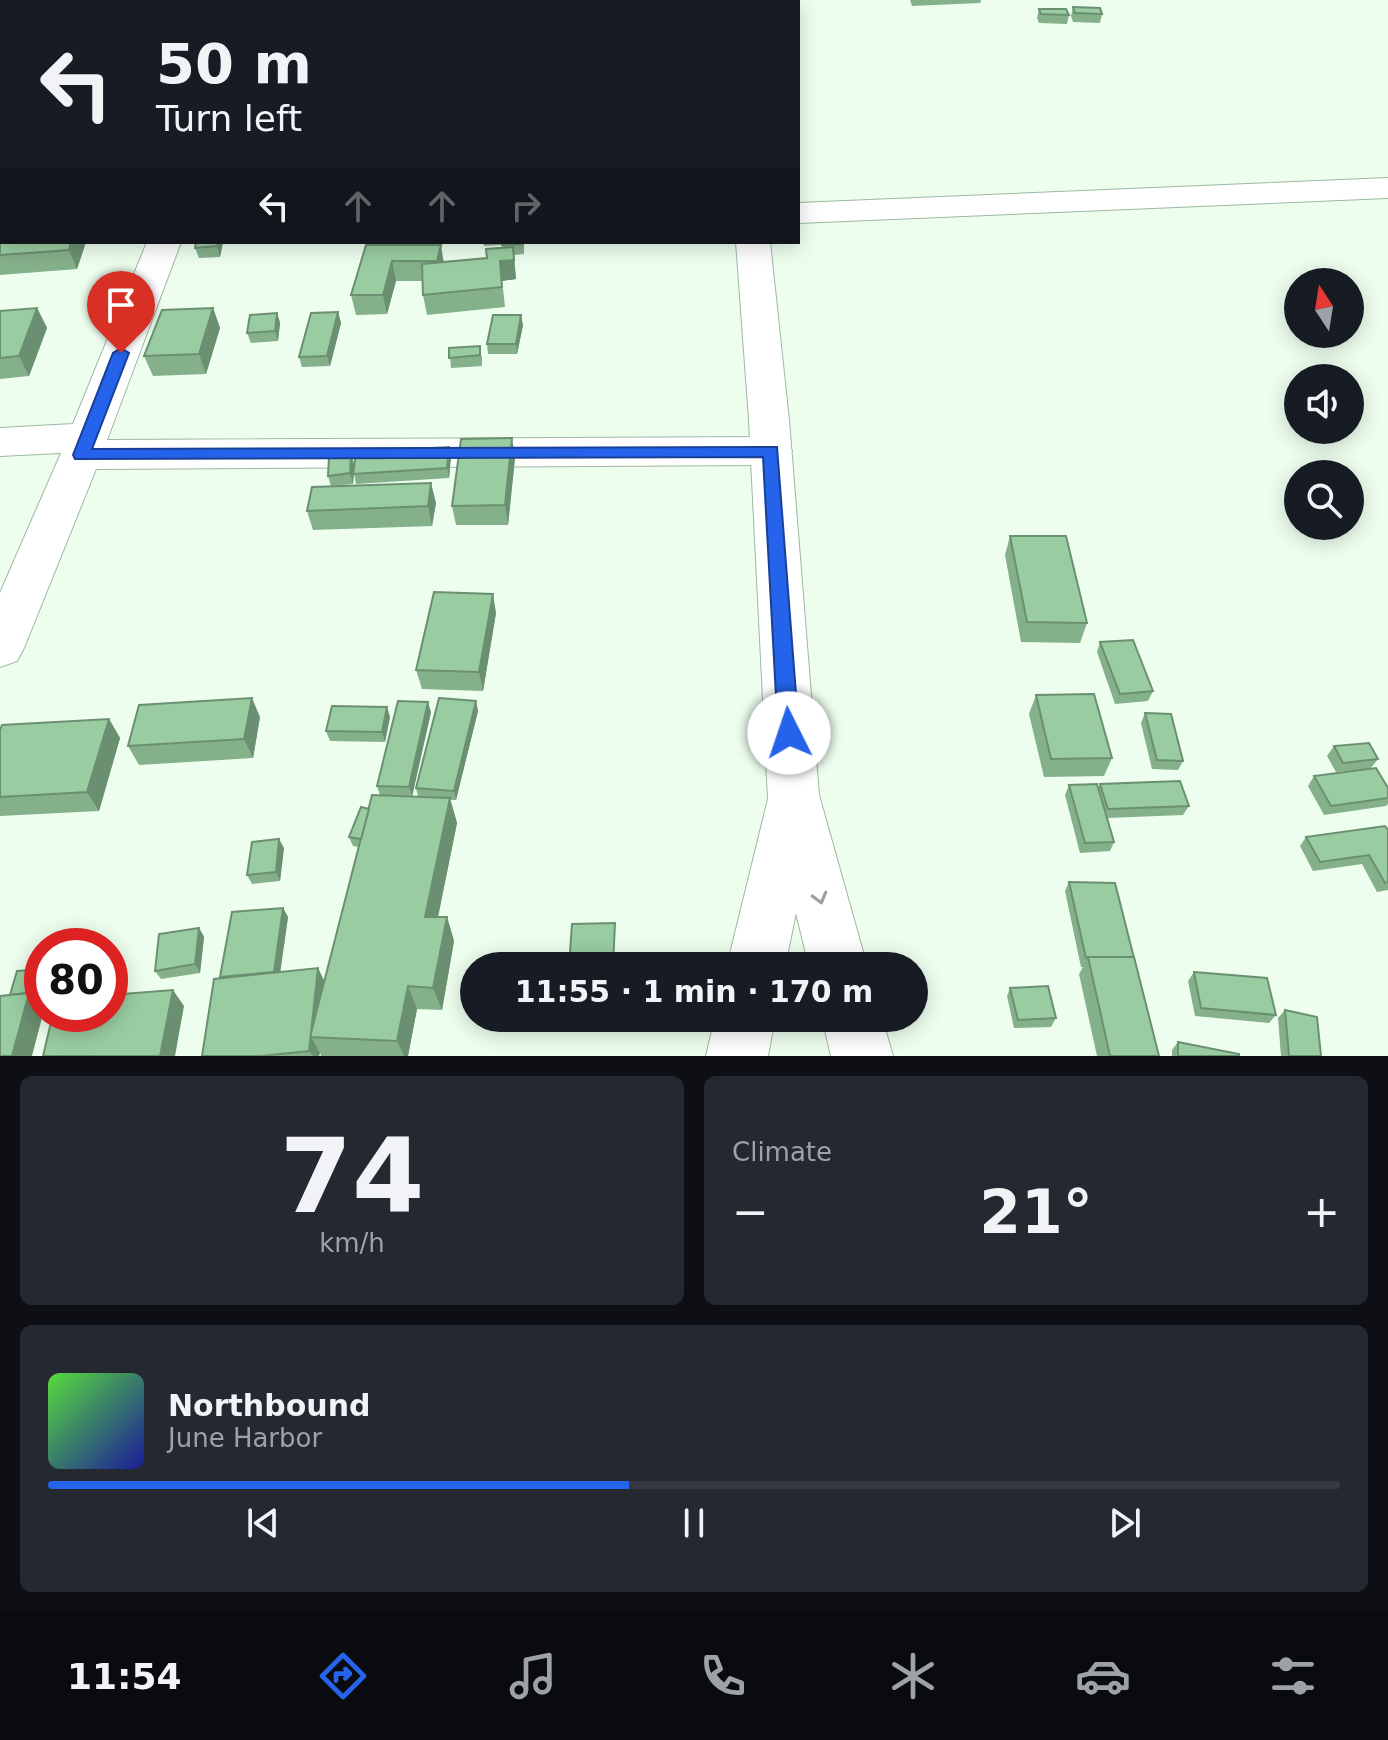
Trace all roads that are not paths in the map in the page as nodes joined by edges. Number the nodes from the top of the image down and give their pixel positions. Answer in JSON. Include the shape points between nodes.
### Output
{"nodes":[{"id":1,"x":1388,"y":188,"type":"edge"},
{"id":2,"x":800,"y":213,"type":"edge"},
{"id":3,"x":163,"y":244,"type":"edge"},
{"id":4,"x":753,"y":244,"type":"edge"},
{"id":5,"x":0,"y":442,"type":"edge"},
{"id":6,"x":85,"y":446,"type":"junction"},
{"id":7,"x":771,"y":451,"type":"junction"},
{"id":8,"x":0,"y":648,"type":"edge"},
{"id":9,"x":793,"y":795,"type":"junction"},
{"id":10,"x":759,"y":952,"type":"edge"},
{"id":11,"x":834,"y":952,"type":"edge"},
{"id":12,"x":742,"y":1032,"type":"edge"},
{"id":13,"x":856,"y":1032,"type":"edge"},
{"id":14,"x":737,"y":1056,"type":"edge"},
{"id":15,"x":862,"y":1056,"type":"edge"}],
"edges":[{"from":1,"to":2,"type":"main road"},
{"from":3,"to":6,"type":"main road"},
{"from":4,"to":7,"type":"main road"},
{"from":5,"to":6,"type":"main road"},
{"from":6,"to":7,"type":"main road"},
{"from":6,"to":8,"type":"main road"},
{"from":7,"to":9,"type":"main road"},
{"from":9,"to":10,"type":"main road"},
{"from":9,"to":11,"type":"main road","one_way":true},
{"from":12,"to":14,"type":"main road"},
{"from":13,"to":15,"type":"main road"}]}
